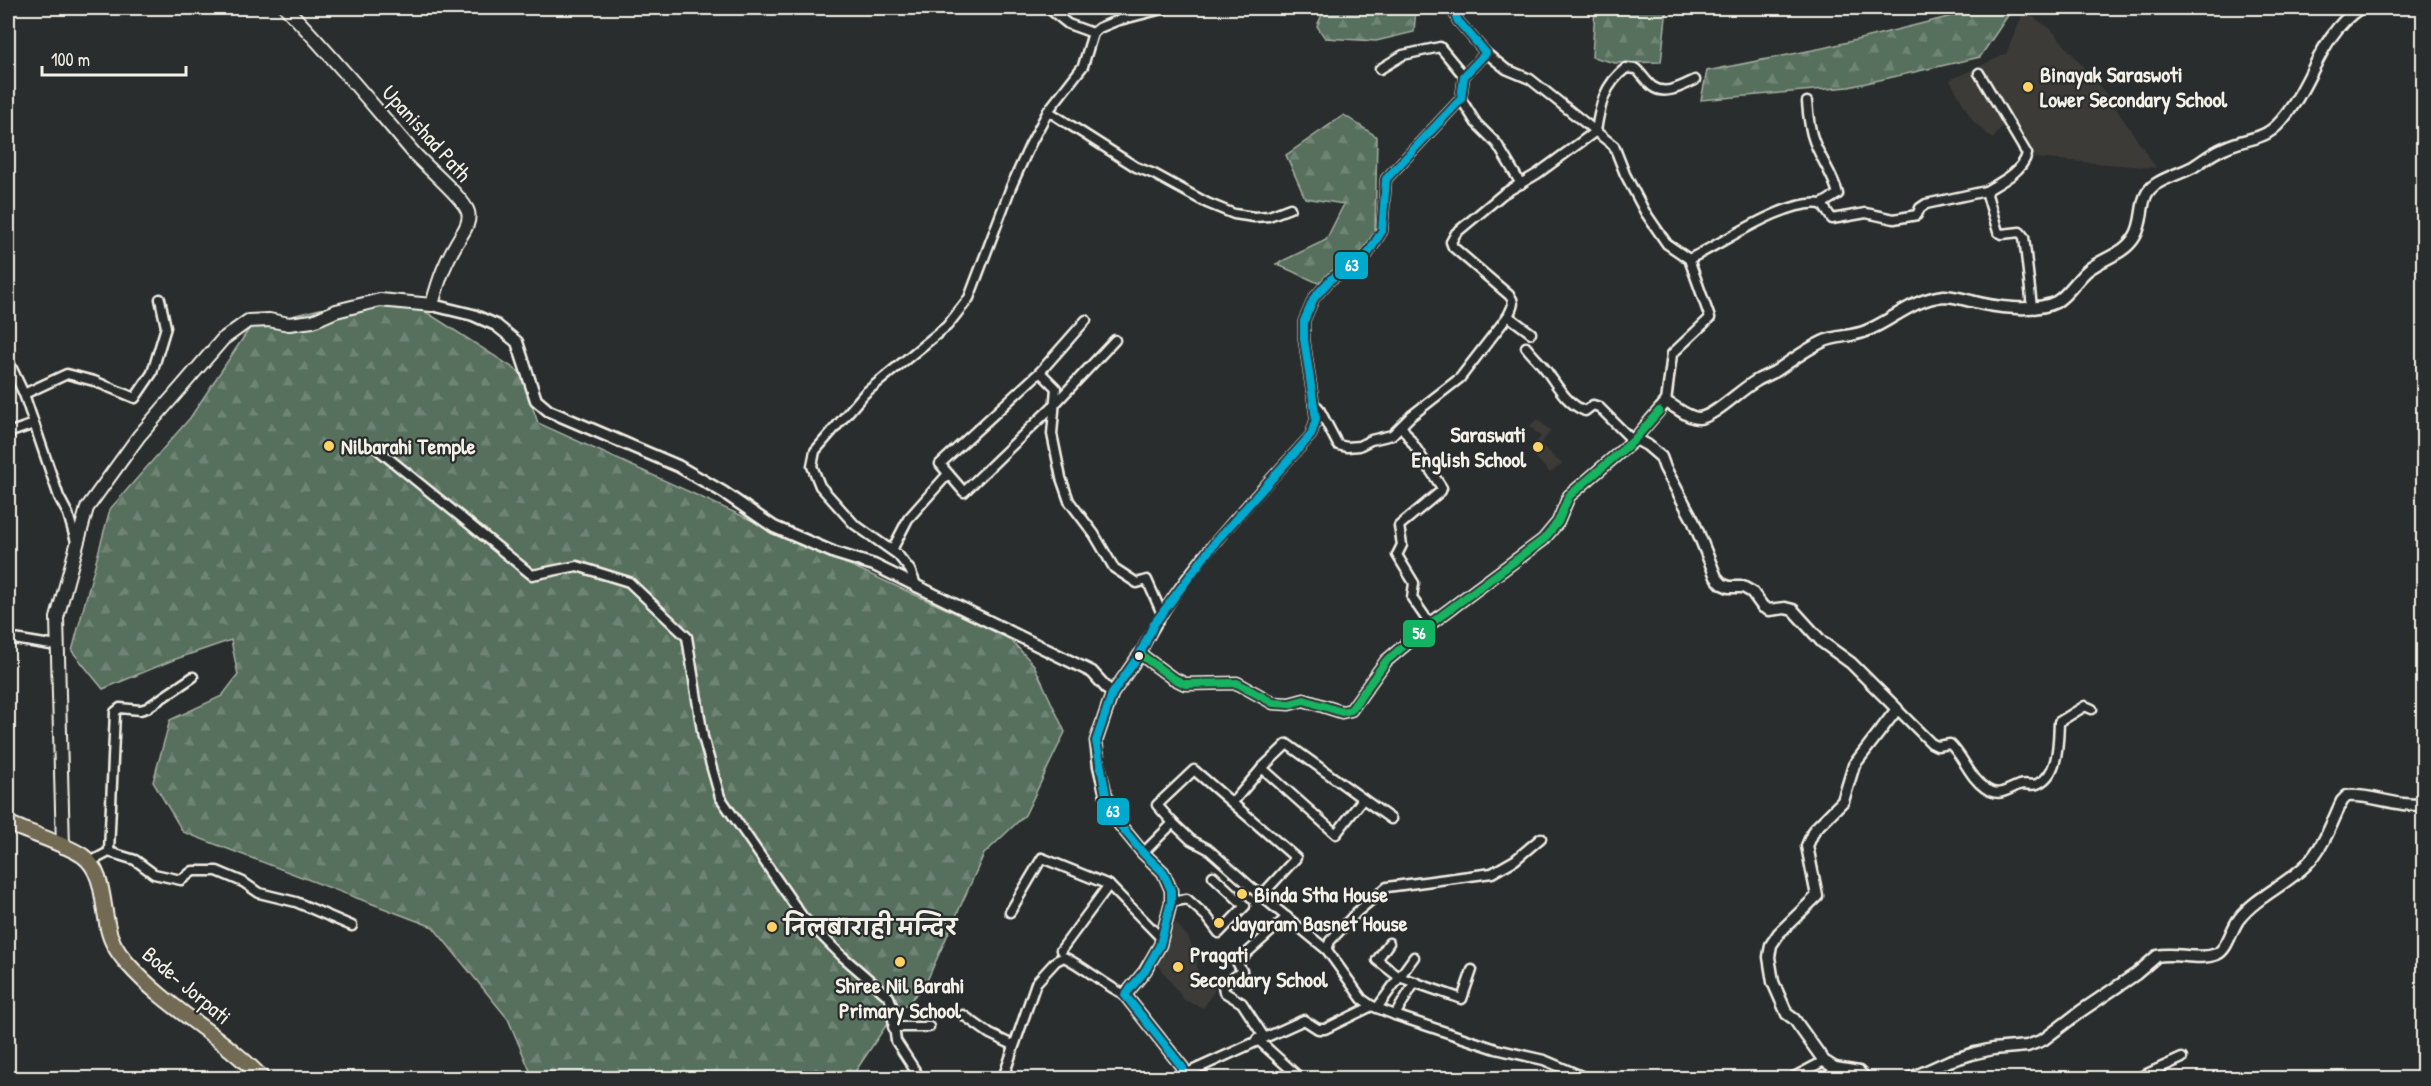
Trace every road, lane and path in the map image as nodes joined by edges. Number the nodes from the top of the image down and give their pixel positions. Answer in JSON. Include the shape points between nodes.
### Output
{"nodes":[{"id":1,"x":286,"y":8,"type":"edge"},
{"id":2,"x":1048,"y":8,"type":"edge"},
{"id":3,"x":1166,"y":8,"type":"edge"},
{"id":4,"x":1452,"y":8,"type":"edge"},
{"id":5,"x":2360,"y":8,"type":"edge"},
{"id":6,"x":1093,"y":33,"type":"junction"},
{"id":7,"x":1486,"y":53,"type":"junction"},
{"id":8,"x":1380,"y":69,"type":"dead end"},
{"id":9,"x":1979,"y":73,"type":"dead end"},
{"id":10,"x":1464,"y":76,"type":"junction"},
{"id":11,"x":1695,"y":80,"type":"dead end"},
{"id":12,"x":1461,"y":99,"type":"junction"},
{"id":13,"x":1807,"y":102,"type":"dead end"},
{"id":14,"x":1048,"y":111,"type":"junction"},
{"id":15,"x":1596,"y":131,"type":"junction"},
{"id":16,"x":1521,"y":184,"type":"junction"},
{"id":17,"x":1986,"y":191,"type":"junction"},
{"id":18,"x":1821,"y":204,"type":"junction"},
{"id":19,"x":1290,"y":208,"type":"dead end"},
{"id":20,"x":1689,"y":259,"type":"junction"},
{"id":21,"x":160,"y":299,"type":"dead end"},
{"id":22,"x":432,"y":305,"type":"junction"},
{"id":23,"x":2032,"y":307,"type":"junction"},
{"id":24,"x":1508,"y":316,"type":"junction"},
{"id":25,"x":1086,"y":320,"type":"dead end"},
{"id":26,"x":1531,"y":333,"type":"dead end"},
{"id":27,"x":1115,"y":340,"type":"dead end"},
{"id":28,"x":1526,"y":347,"type":"dead end"},
{"id":29,"x":8,"y":360,"type":"edge"},
{"id":30,"x":1040,"y":372,"type":"junction"},
{"id":31,"x":24,"y":394,"type":"junction"},
{"id":32,"x":1666,"y":402,"type":"junction"},
{"id":33,"x":1314,"y":405,"type":"junction"},
{"id":34,"x":1053,"y":406,"type":"junction"},
{"id":35,"x":34,"y":424,"type":"junction"},
{"id":36,"x":1402,"y":426,"type":"junction"},
{"id":37,"x":8,"y":433,"type":"edge"},
{"id":38,"x":1634,"y":440,"type":"junction"},
{"id":39,"x":376,"y":447,"type":"dead end"},
{"id":40,"x":948,"y":474,"type":"junction"},
{"id":41,"x":77,"y":545,"type":"junction"},
{"id":42,"x":892,"y":550,"type":"junction"},
{"id":43,"x":917,"y":586,"type":"junction"},
{"id":44,"x":1162,"y":614,"type":"junction"},
{"id":45,"x":1430,"y":624,"type":"junction"},
{"id":46,"x":8,"y":638,"type":"edge"},
{"id":47,"x":57,"y":646,"type":"junction"},
{"id":48,"x":1140,"y":654,"type":"junction"},
{"id":49,"x":194,"y":676,"type":"dead end"},
{"id":50,"x":1112,"y":694,"type":"junction"},
{"id":51,"x":1897,"y":709,"type":"junction"},
{"id":52,"x":2092,"y":709,"type":"dead end"},
{"id":53,"x":1262,"y":768,"type":"junction"},
{"id":54,"x":1363,"y":799,"type":"junction"},
{"id":55,"x":1233,"y":802,"type":"junction"},
{"id":56,"x":2424,"y":804,"type":"edge"},
{"id":57,"x":1391,"y":819,"type":"dead end"},
{"id":58,"x":8,"y":823,"type":"edge"},
{"id":59,"x":1173,"y":823,"type":"junction"},
{"id":60,"x":1541,"y":838,"type":"dead end"},
{"id":61,"x":63,"y":847,"type":"junction"},
{"id":62,"x":110,"y":852,"type":"junction"},
{"id":63,"x":1143,"y":853,"type":"junction"},
{"id":64,"x":90,"y":862,"type":"junction"},
{"id":65,"x":1213,"y":876,"type":"dead end"},
{"id":66,"x":1109,"y":885,"type":"junction"},
{"id":67,"x":1259,"y":895,"type":"junction"},
{"id":68,"x":1171,"y":902,"type":"junction"},
{"id":69,"x":1245,"y":906,"type":"junction"},
{"id":70,"x":1010,"y":912,"type":"dead end"},
{"id":71,"x":1287,"y":917,"type":"junction"},
{"id":72,"x":352,"y":926,"type":"dead end"},
{"id":73,"x":1160,"y":937,"type":"dead end"},
{"id":74,"x":1389,"y":943,"type":"dead end"},
{"id":75,"x":1061,"y":950,"type":"dead end"},
{"id":76,"x":1327,"y":950,"type":"junction"},
{"id":77,"x":1414,"y":957,"type":"dead end"},
{"id":78,"x":1472,"y":970,"type":"dead end"},
{"id":79,"x":1399,"y":977,"type":"junction"},
{"id":80,"x":1415,"y":982,"type":"junction"},
{"id":81,"x":1125,"y":995,"type":"junction"},
{"id":82,"x":1375,"y":1007,"type":"junction"},
{"id":83,"x":963,"y":1015,"type":"dead end"},
{"id":84,"x":1395,"y":1015,"type":"junction"},
{"id":85,"x":930,"y":1027,"type":"dead end"},
{"id":86,"x":893,"y":1028,"type":"junction"},
{"id":87,"x":1261,"y":1038,"type":"junction"},
{"id":88,"x":1013,"y":1046,"type":"junction"},
{"id":89,"x":2182,"y":1058,"type":"dead end"},
{"id":90,"x":1824,"y":1061,"type":"junction"},
{"id":91,"x":1182,"y":1077,"type":"edge"},
{"id":92,"x":262,"y":1078,"type":"edge"},
{"id":93,"x":920,"y":1078,"type":"edge"},
{"id":94,"x":1003,"y":1078,"type":"edge"},
{"id":95,"x":1300,"y":1078,"type":"edge"},
{"id":96,"x":1586,"y":1078,"type":"edge"},
{"id":97,"x":1792,"y":1078,"type":"edge"},
{"id":98,"x":1865,"y":1078,"type":"edge"},
{"id":99,"x":1911,"y":1078,"type":"edge"},
{"id":100,"x":2138,"y":1078,"type":"edge"}],
"edges":[{"from":1,"to":22,"type":"main road","name":"Upanishad Path","via":[[468,211],[465,230],[441,271]]},
{"from":2,"to":6,"type":"street","via":[[1068,24]]},
{"from":3,"to":6,"type":"street","via":[[1116,21]]},
{"from":4,"to":7,"type":"street","via":[[1458,21]]},
{"from":5,"to":23,"type":"street","via":[[2334,31],[2287,115],[2270,132],[2226,147],[2156,184],[2145,193],[2143,216],[2125,248],[2087,270],[2057,301]]},
{"from":6,"to":14,"type":"street","via":[[1083,66]]},
{"from":7,"to":10,"type":"street"},
{"from":7,"to":15,"type":"street","via":[[1506,69],[1530,79]]},
{"from":8,"to":10,"type":"street","via":[[1403,55],[1440,47]]},
{"from":9,"to":17,"type":"street","via":[[2027,154],[2009,177]]},
{"from":10,"to":12,"type":"street"},
{"from":11,"to":15,"type":"street","via":[[1662,90],[1653,87],[1636,69],[1626,68],[1601,101]]},
{"from":12,"to":16,"type":"street","via":[[1476,123],[1497,144]]},
{"from":12,"to":33,"type":"street","via":[[1386,179],[1382,231],[1367,255],[1331,279],[1314,298],[1304,321],[1304,339]]},
{"from":13,"to":18,"type":"street","via":[[1815,143],[1834,177],[1838,194]]},
{"from":14,"to":19,"type":"street","via":[[1136,167],[1225,210],[1254,218]]},
{"from":14,"to":42,"type":"street","via":[[1011,187],[969,298],[947,326],[865,393],[815,451],[812,466],[820,486],[854,524]]},
{"from":15,"to":16,"type":"street"},
{"from":15,"to":20,"type":"street","via":[[1614,146],[1624,174],[1667,244]]},
{"from":16,"to":24,"type":"street","via":[[1503,194],[1456,233],[1451,242],[1513,299]]},
{"from":17,"to":18,"type":"street","via":[[1926,204],[1917,215],[1894,219],[1866,213],[1832,219]]},
{"from":17,"to":23,"type":"street","via":[[1998,232],[2020,232],[2024,237]]},
{"from":18,"to":20,"type":"street","via":[[1776,214]]},
{"from":20,"to":32,"type":"street","via":[[1710,318],[1672,354]]},
{"from":21,"to":31,"type":"street","via":[[166,327],[152,373],[135,398],[68,374]]},
{"from":22,"to":41,"type":"main road","via":[[380,300],[313,321],[248,321],[223,339],[138,436],[87,508]]},
{"from":22,"to":43,"type":"street","via":[[496,325],[517,342],[536,400],[549,411],[678,466],[774,527],[874,565]]},
{"from":23,"to":32,"type":"street","via":[[1945,296],[1929,299],[1914,303],[1865,332],[1839,336],[1799,354],[1700,418]]},
{"from":24,"to":26,"type":"street"},
{"from":24,"to":36,"type":"street","via":[[1460,378]]},
{"from":25,"to":30,"type":"street"},
{"from":27,"to":34,"type":"street"},
{"from":28,"to":38,"type":"street","via":[[1564,395],[1585,411],[1593,405],[1599,407]]},
{"from":29,"to":31,"type":"street"},
{"from":30,"to":34,"type":"street","via":[[1056,388]]},
{"from":30,"to":40,"type":"street","via":[[940,464]]},
{"from":31,"to":35,"type":"street"},
{"from":32,"to":38,"type":"street"},
{"from":33,"to":36,"type":"street","via":[[1338,445],[1359,446],[1389,437]]},
{"from":33,"to":44,"type":"street","via":[[1316,418],[1311,435],[1218,540]]},
{"from":34,"to":40,"type":"street","via":[[964,492]]},
{"from":34,"to":44,"type":"street","via":[[1052,434],[1060,478],[1069,501],[1114,568],[1137,583],[1147,580]]},
{"from":35,"to":37,"type":"street"},
{"from":35,"to":41,"type":"street"},
{"from":36,"to":45,"type":"street","via":[[1442,488],[1399,526],[1402,545],[1396,555],[1414,583],[1412,598]]},
{"from":38,"to":45,"type":"street","via":[[1569,496],[1558,522],[1543,540]]},
{"from":38,"to":51,"type":"street","via":[[1661,457],[1722,584],[1743,587],[1769,610],[1793,610],[1822,642],[1851,663]]},
{"from":39,"to":86,"type":"street","via":[[532,575],[577,566],[629,582],[687,637],[703,737],[720,797],[802,916],[889,997],[894,1011]]},
{"from":40,"to":42,"type":"street","via":[[908,519]]},
{"from":41,"to":47,"type":"main road","via":[[57,618]]},
{"from":42,"to":43,"type":"street","via":[[910,570]]},
{"from":43,"to":50,"type":"street","via":[[1092,672]]},
{"from":44,"to":48,"type":"street"},
{"from":45,"to":48,"type":"street","via":[[1386,661],[1351,710],[1342,712],[1304,700],[1273,703],[1237,683],[1185,684]]},
{"from":46,"to":47,"type":"street"},
{"from":47,"to":61,"type":"main road"},
{"from":48,"to":50,"type":"street"},
{"from":49,"to":62,"type":"street","via":[[147,708],[120,708],[115,712]]},
{"from":50,"to":63,"type":"street","via":[[1096,741],[1099,766],[1107,800],[1120,825]]},
{"from":51,"to":52,"type":"street","via":[[1931,743],[1950,744],[1982,787],[1997,794],[2021,784],[2034,786],[2046,779],[2053,771],[2059,722],[2085,706]]},
{"from":51,"to":90,"type":"street","via":[[1854,765],[1843,801],[1815,830],[1808,846],[1817,896],[1779,933],[1768,957],[1773,982],[1787,1014]]},
{"from":53,"to":54,"type":"street","via":[[1287,744]]},
{"from":53,"to":54,"type":"street","via":[[1336,834]]},
{"from":53,"to":55,"type":"street"},
{"from":54,"to":57,"type":"street"},
{"from":55,"to":59,"type":"street","via":[[1194,770],[1157,806]]},
{"from":55,"to":67,"type":"street","via":[[1296,858]]},
{"from":56,"to":99,"type":"street","via":[[2347,796],[2318,851],[2245,913],[2217,954],[2157,956],[2043,1040],[1975,1053]]},
{"from":58,"to":61,"type":"main road"},
{"from":59,"to":63,"type":"street"},
{"from":59,"to":67,"type":"street"},
{"from":60,"to":76,"type":"street","via":[[1492,873],[1387,887],[1357,912],[1330,941]]},
{"from":61,"to":64,"type":"main road"},
{"from":62,"to":64,"type":"street"},
{"from":62,"to":72,"type":"street","via":[[135,860],[154,874],[181,880],[193,871],[217,871],[259,893],[296,902]]},
{"from":63,"to":68,"type":"street","via":[[1163,872],[1171,890]]},
{"from":64,"to":92,"type":"main road","name":"Bode- Jorpati","via":[[102,891],[110,935],[127,964]]},
{"from":65,"to":69,"type":"street"},
{"from":66,"to":70,"type":"street","via":[[1042,858]]},
{"from":66,"to":73,"type":"street"},
{"from":66,"to":75,"type":"street"},
{"from":67,"to":69,"type":"street"},
{"from":67,"to":71,"type":"street"},
{"from":68,"to":69,"type":"street","via":[[1187,899],[1207,917],[1217,934]]},
{"from":68,"to":81,"type":"street","via":[[1160,945]]},
{"from":71,"to":76,"type":"street"},
{"from":71,"to":87,"type":"street","via":[[1237,962],[1242,971],[1222,986],[1224,992],[1242,1003]]},
{"from":74,"to":79,"type":"street","via":[[1377,960]]},
{"from":76,"to":82,"type":"street","via":[[1362,999]]},
{"from":77,"to":79,"type":"street"},
{"from":78,"to":80,"type":"street","via":[[1462,999]]},
{"from":79,"to":80,"type":"street"},
{"from":79,"to":82,"type":"street"},
{"from":80,"to":84,"type":"street"},
{"from":81,"to":88,"type":"street","via":[[1064,957],[1036,983]]},
{"from":81,"to":91,"type":"street","via":[[1183,1068]]},
{"from":82,"to":84,"type":"street"},
{"from":82,"to":87,"type":"street","via":[[1325,1029],[1304,1020]]},
{"from":83,"to":88,"type":"street"},
{"from":84,"to":96,"type":"street","via":[[1496,1049],[1544,1060]]},
{"from":85,"to":86,"type":"street"},
{"from":86,"to":93,"type":"street","via":[[896,1041]]},
{"from":87,"to":91,"type":"street"},
{"from":87,"to":95,"type":"street"},
{"from":88,"to":94,"type":"street"},
{"from":89,"to":100,"type":"street"},
{"from":90,"to":97,"type":"street"},
{"from":90,"to":98,"type":"street"}]}
